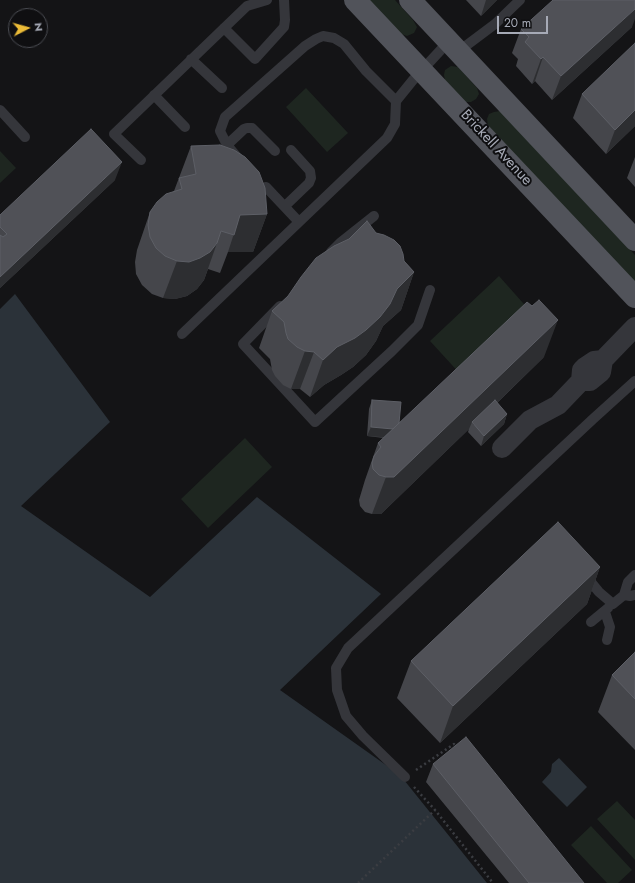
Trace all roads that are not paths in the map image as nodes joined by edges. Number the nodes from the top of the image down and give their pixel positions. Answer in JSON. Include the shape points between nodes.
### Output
{"nodes":[{"id":1,"x":267,"y":0,"type":"edge"},
{"id":2,"x":284,"y":0,"type":"edge"},
{"id":3,"x":356,"y":0,"type":"edge"},
{"id":4,"x":410,"y":0,"type":"edge"},
{"id":5,"x":520,"y":0,"type":"edge"},
{"id":6,"x":224,"y":28,"type":"junction"},
{"id":7,"x":454,"y":46,"type":"junction"},
{"id":8,"x":191,"y":59,"type":"junction"},
{"id":9,"x":422,"y":70,"type":"junction"},
{"id":10,"x":222,"y":88,"type":"dead end"},
{"id":11,"x":154,"y":95,"type":"junction"},
{"id":12,"x":396,"y":101,"type":"junction"},
{"id":13,"x":0,"y":110,"type":"edge"},
{"id":14,"x":185,"y":126,"type":"dead end"},
{"id":15,"x":25,"y":137,"type":"dead end"},
{"id":16,"x":227,"y":145,"type":"junction"},
{"id":17,"x":291,"y":150,"type":"dead end"},
{"id":18,"x":275,"y":151,"type":"dead end"},
{"id":19,"x":141,"y":160,"type":"dead end"},
{"id":20,"x":244,"y":164,"type":"edge"},
{"id":21,"x":266,"y":187,"type":"edge"},
{"id":22,"x":285,"y":206,"type":"junction"},
{"id":23,"x":374,"y":216,"type":"dead end"},
{"id":24,"x":299,"y":222,"type":"junction"},
{"id":25,"x":635,"y":240,"type":"edge"},
{"id":26,"x":324,"y":260,"type":"edge"},
{"id":27,"x":430,"y":290,"type":"dead end"},
{"id":28,"x":635,"y":297,"type":"edge"},
{"id":29,"x":286,"y":299,"type":"edge"},
{"id":30,"x":635,"y":327,"type":"edge"},
{"id":31,"x":182,"y":334,"type":"dead end"},
{"id":32,"x":635,"y":381,"type":"edge"},
{"id":33,"x":502,"y":448,"type":"dead end"},
{"id":34,"x":580,"y":570,"type":"edge"},
{"id":35,"x":635,"y":575,"type":"edge"},
{"id":36,"x":635,"y":595,"type":"edge"},
{"id":37,"x":624,"y":596,"type":"junction"},
{"id":38,"x":613,"y":604,"type":"junction"},
{"id":39,"x":605,"y":612,"type":"junction"},
{"id":40,"x":591,"y":622,"type":"dead end"},
{"id":41,"x":607,"y":640,"type":"dead end"},
{"id":42,"x":405,"y":777,"type":"road end"}],
"edges":[{"from":1,"to":6,"type":"lane","via":[[247,6]]},
{"from":2,"to":6,"type":"lane","via":[[284,27],[255,59]]},
{"from":3,"to":9,"type":"main road","name":"Brickell Avenue"},
{"from":4,"to":7,"type":"main road"},
{"from":5,"to":7,"type":"lane","via":[[495,24]]},
{"from":6,"to":8,"type":"lane"},
{"from":7,"to":9,"type":"lane"},
{"from":7,"to":25,"type":"main road"},
{"from":8,"to":10,"type":"lane"},
{"from":8,"to":11,"type":"lane"},
{"from":9,"to":12,"type":"lane"},
{"from":9,"to":28,"type":"main road","name":"Brickell Avenue"},
{"from":11,"to":14,"type":"lane"},
{"from":11,"to":19,"type":"lane","via":[[114,134]]},
{"from":12,"to":16,"type":"lane","via":[[344,44],[334,38],[323,36],[305,46],[225,117],[220,131]]},
{"from":12,"to":24,"type":"lane","via":[[395,124],[387,138]]},
{"from":13,"to":15,"type":"lane"},
{"from":16,"to":18,"type":"lane","via":[[244,129],[252,128]]},
{"from":16,"to":20,"type":"lane"},
{"from":17,"to":22,"type":"lane","via":[[310,171],[312,178]]},
{"from":21,"to":22,"type":"lane"},
{"from":22,"to":24,"type":"lane"},
{"from":23,"to":26,"type":"lane","via":[[340,243]]},
{"from":24,"to":31,"type":"lane"},
{"from":27,"to":29,"type":"lane","via":[[418,325],[315,422],[243,344]]},
{"from":30,"to":33,"type":"street","via":[[603,360],[594,361],[582,370],[581,381],[558,405],[530,420]]},
{"from":32,"to":42,"type":"lane","via":[[348,648],[336,668],[336,690],[346,716]]},
{"from":34,"to":38,"type":"lane"},
{"from":35,"to":37,"type":"lane","via":[[628,582]]},
{"from":36,"to":37,"type":"lane"},
{"from":37,"to":38,"type":"lane"},
{"from":38,"to":39,"type":"lane"},
{"from":39,"to":40,"type":"lane"},
{"from":39,"to":41,"type":"lane","via":[[610,627]]}]}
